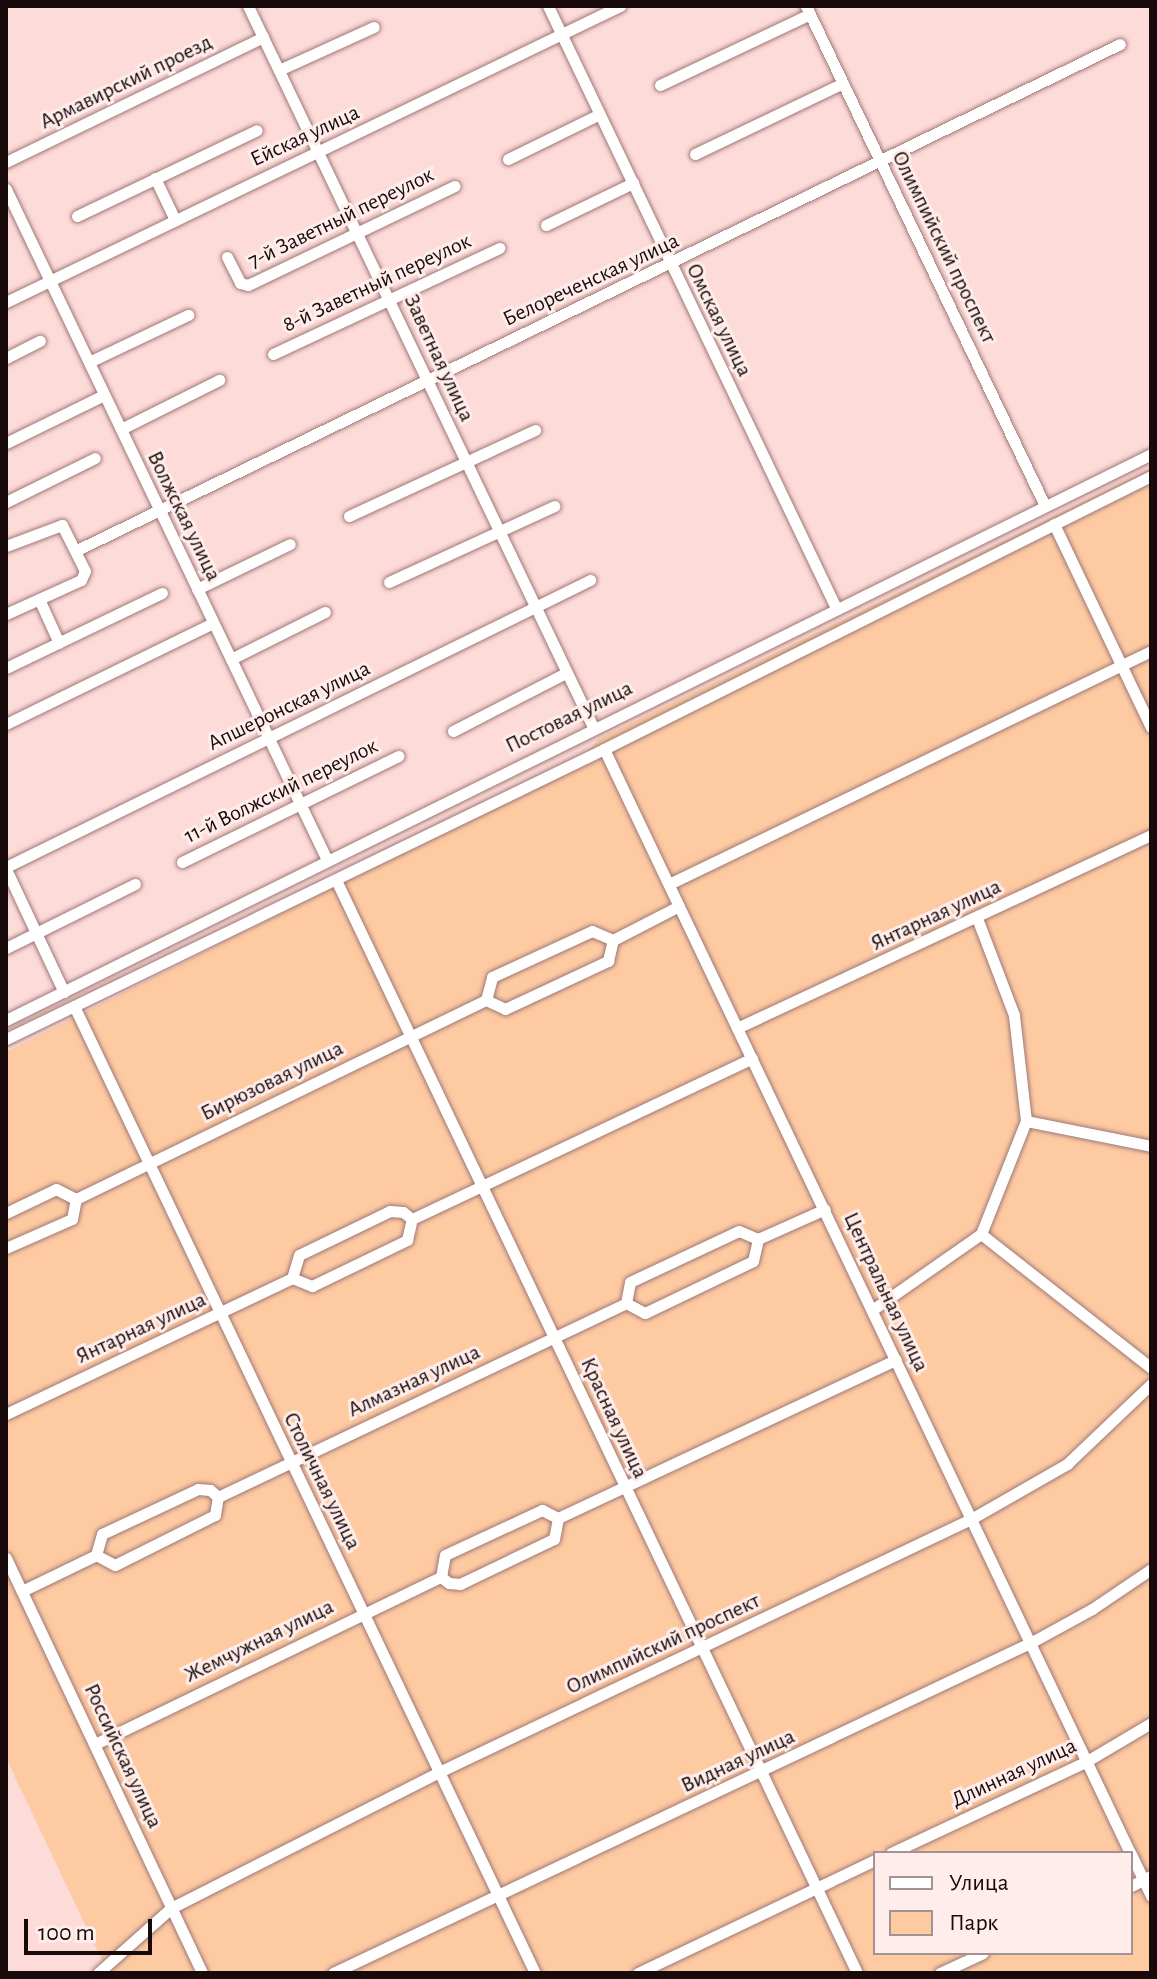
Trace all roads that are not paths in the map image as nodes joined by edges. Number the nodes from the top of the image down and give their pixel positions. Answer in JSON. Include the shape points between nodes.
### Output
{"nodes":[{"id":1,"x":248,"y":6,"type":"edge"},
{"id":2,"x":548,"y":6,"type":"edge"},
{"id":3,"x":620,"y":6,"type":"edge"},
{"id":4,"x":808,"y":10,"type":"edge"},
{"id":5,"x":374,"y":27,"type":"dead end"},
{"id":6,"x":561,"y":35,"type":"junction"},
{"id":7,"x":263,"y":37,"type":"junction"},
{"id":8,"x":1120,"y":44,"type":"dead end"},
{"id":9,"x":279,"y":70,"type":"junction"},
{"id":10,"x":843,"y":83,"type":"junction"},
{"id":11,"x":660,"y":85,"type":"dead end"},
{"id":12,"x":600,"y":114,"type":"junction"},
{"id":13,"x":257,"y":130,"type":"dead end"},
{"id":14,"x":318,"y":153,"type":"junction"},
{"id":15,"x":695,"y":154,"type":"dead end"},
{"id":16,"x":508,"y":159,"type":"dead end"},
{"id":17,"x":6,"y":162,"type":"edge"},
{"id":18,"x":881,"y":163,"type":"junction"},
{"id":19,"x":155,"y":178,"type":"junction"},
{"id":20,"x":633,"y":183,"type":"junction"},
{"id":21,"x":455,"y":186,"type":"dead end"},
{"id":22,"x":6,"y":189,"type":"edge"},
{"id":23,"x":77,"y":216,"type":"dead end"},
{"id":24,"x":175,"y":220,"type":"junction"},
{"id":25,"x":546,"y":225,"type":"dead end"},
{"id":26,"x":355,"y":230,"type":"junction"},
{"id":27,"x":499,"y":248,"type":"dead end"},
{"id":28,"x":227,"y":257,"type":"dead end"},
{"id":29,"x":671,"y":265,"type":"junction"},
{"id":30,"x":50,"y":280,"type":"junction"},
{"id":31,"x":389,"y":299,"type":"junction"},
{"id":32,"x":6,"y":302,"type":"edge"},
{"id":33,"x":188,"y":315,"type":"dead end"},
{"id":34,"x":40,"y":341,"type":"dead end"},
{"id":35,"x":273,"y":354,"type":"dead end"},
{"id":36,"x":6,"y":358,"type":"edge"},
{"id":37,"x":89,"y":362,"type":"junction"},
{"id":38,"x":219,"y":380,"type":"dead end"},
{"id":39,"x":426,"y":380,"type":"junction"},
{"id":40,"x":104,"y":395,"type":"junction"},
{"id":41,"x":121,"y":429,"type":"junction"},
{"id":42,"x":535,"y":430,"type":"dead end"},
{"id":43,"x":6,"y":443,"type":"edge"},
{"id":44,"x":1151,"y":454,"type":"edge"},
{"id":45,"x":95,"y":458,"type":"dead end"},
{"id":46,"x":467,"y":463,"type":"junction"},
{"id":47,"x":1151,"y":476,"type":"edge"},
{"id":48,"x":6,"y":502,"type":"edge"},
{"id":49,"x":554,"y":506,"type":"dead end"},
{"id":50,"x":1045,"y":506,"type":"junction"},
{"id":51,"x":160,"y":510,"type":"junction"},
{"id":52,"x":349,"y":516,"type":"dead end"},
{"id":53,"x":1054,"y":524,"type":"junction"},
{"id":54,"x":6,"y":529,"type":"edge"},
{"id":55,"x":499,"y":532,"type":"junction"},
{"id":56,"x":290,"y":544,"type":"dead end"},
{"id":57,"x":9,"y":545,"type":"edge"},
{"id":58,"x":77,"y":550,"type":"junction"},
{"id":59,"x":590,"y":580,"type":"dead end"},
{"id":60,"x":389,"y":582,"type":"dead end"},
{"id":61,"x":197,"y":589,"type":"junction"},
{"id":62,"x":162,"y":593,"type":"dead end"},
{"id":63,"x":39,"y":599,"type":"junction"},
{"id":64,"x":534,"y":608,"type":"junction"},
{"id":65,"x":836,"y":608,"type":"junction"},
{"id":66,"x":325,"y":612,"type":"dead end"},
{"id":67,"x":6,"y":614,"type":"edge"},
{"id":68,"x":213,"y":623,"type":"junction"},
{"id":69,"x":59,"y":643,"type":"junction"},
{"id":70,"x":1151,"y":651,"type":"edge"},
{"id":71,"x":231,"y":659,"type":"junction"},
{"id":72,"x":1121,"y":666,"type":"junction"},
{"id":73,"x":6,"y":668,"type":"edge"},
{"id":74,"x":566,"y":673,"type":"junction"},
{"id":75,"x":6,"y":724,"type":"edge"},
{"id":76,"x":593,"y":727,"type":"junction"},
{"id":77,"x":1151,"y":727,"type":"edge"},
{"id":78,"x":453,"y":731,"type":"dead end"},
{"id":79,"x":269,"y":739,"type":"junction"},
{"id":80,"x":604,"y":749,"type":"junction"},
{"id":81,"x":398,"y":756,"type":"dead end"},
{"id":82,"x":300,"y":803,"type":"junction"},
{"id":83,"x":1151,"y":835,"type":"edge"},
{"id":84,"x":327,"y":860,"type":"junction"},
{"id":85,"x":182,"y":862,"type":"dead end"},
{"id":86,"x":6,"y":868,"type":"edge"},
{"id":87,"x":336,"y":880,"type":"junction"},
{"id":88,"x":135,"y":884,"type":"dead end"},
{"id":89,"x":669,"y":884,"type":"junction"},
{"id":90,"x":679,"y":906,"type":"junction"},
{"id":91,"x":977,"y":918,"type":"junction"},
{"id":92,"x":36,"y":933,"type":"junction"},
{"id":93,"x":613,"y":940,"type":"junction"},
{"id":94,"x":6,"y":948,"type":"edge"},
{"id":95,"x":64,"y":992,"type":"junction"},
{"id":96,"x":486,"y":1000,"type":"junction"},
{"id":97,"x":74,"y":1006,"type":"junction"},
{"id":98,"x":6,"y":1020,"type":"edge"},
{"id":99,"x":737,"y":1028,"type":"junction"},
{"id":100,"x":411,"y":1037,"type":"junction"},
{"id":101,"x":6,"y":1039,"type":"edge"},
{"id":102,"x":752,"y":1058,"type":"junction"},
{"id":103,"x":1026,"y":1121,"type":"junction"},
{"id":104,"x":1151,"y":1146,"type":"edge"},
{"id":105,"x":147,"y":1163,"type":"junction"},
{"id":106,"x":484,"y":1186,"type":"junction"},
{"id":107,"x":76,"y":1199,"type":"junction"},
{"id":108,"x":825,"y":1209,"type":"junction"},
{"id":109,"x":6,"y":1213,"type":"edge"},
{"id":110,"x":412,"y":1219,"type":"junction"},
{"id":111,"x":981,"y":1234,"type":"junction"},
{"id":112,"x":758,"y":1239,"type":"junction"},
{"id":113,"x":6,"y":1248,"type":"edge"},
{"id":114,"x":292,"y":1278,"type":"junction"},
{"id":115,"x":626,"y":1303,"type":"junction"},
{"id":116,"x":872,"y":1310,"type":"junction"},
{"id":117,"x":218,"y":1313,"type":"junction"},
{"id":118,"x":554,"y":1338,"type":"junction"},
{"id":119,"x":896,"y":1360,"type":"junction"},
{"id":120,"x":1151,"y":1368,"type":"edge"},
{"id":121,"x":1151,"y":1384,"type":"edge"},
{"id":122,"x":6,"y":1414,"type":"edge"},
{"id":123,"x":290,"y":1462,"type":"junction"},
{"id":124,"x":626,"y":1489,"type":"junction"},
{"id":125,"x":218,"y":1497,"type":"junction"},
{"id":126,"x":558,"y":1518,"type":"junction"},
{"id":127,"x":971,"y":1519,"type":"junction"},
{"id":128,"x":96,"y":1555,"type":"junction"},
{"id":129,"x":6,"y":1558,"type":"edge"},
{"id":130,"x":1151,"y":1569,"type":"edge"},
{"id":131,"x":441,"y":1577,"type":"junction"},
{"id":132,"x":22,"y":1591,"type":"junction"},
{"id":133,"x":363,"y":1613,"type":"junction"},
{"id":134,"x":1030,"y":1643,"type":"junction"},
{"id":135,"x":702,"y":1648,"type":"junction"},
{"id":136,"x":1151,"y":1723,"type":"edge"},
{"id":137,"x":95,"y":1744,"type":"junction"},
{"id":138,"x":1087,"y":1761,"type":"junction"},
{"id":139,"x":439,"y":1772,"type":"junction"},
{"id":140,"x":762,"y":1773,"type":"junction"},
{"id":141,"x":895,"y":1851,"type":"edge"},
{"id":142,"x":1130,"y":1851,"type":"edge"},
{"id":143,"x":1133,"y":1857,"type":"edge"},
{"id":144,"x":873,"y":1861,"type":"edge"},
{"id":145,"x":1147,"y":1878,"type":"edge"},
{"id":146,"x":816,"y":1888,"type":"junction"},
{"id":147,"x":498,"y":1894,"type":"junction"},
{"id":148,"x":1151,"y":1896,"type":"edge"},
{"id":149,"x":171,"y":1908,"type":"junction"},
{"id":150,"x":979,"y":1955,"type":"edge"},
{"id":151,"x":98,"y":1973,"type":"edge"},
{"id":152,"x":202,"y":1973,"type":"edge"},
{"id":153,"x":333,"y":1973,"type":"edge"},
{"id":154,"x":535,"y":1973,"type":"edge"},
{"id":155,"x":638,"y":1973,"type":"edge"},
{"id":156,"x":857,"y":1973,"type":"edge"},
{"id":157,"x":940,"y":1973,"type":"edge"}],
"edges":[{"from":1,"to":7,"type":"street","name":"Заветная улица"},
{"from":2,"to":6,"type":"street","name":"Омская улица"},
{"from":3,"to":6,"type":"street","name":"Ейская улица"},
{"from":4,"to":10,"type":"street","name":"Олимпийский проспект"},
{"from":4,"to":11,"type":"street"},
{"from":5,"to":9,"type":"street"},
{"from":6,"to":12,"type":"street","name":"Омская улица"},
{"from":6,"to":14,"type":"street","name":"Ейская улица"},
{"from":7,"to":9,"type":"street","name":"Заветная улица"},
{"from":7,"to":17,"type":"street","name":"Армавирский проезд"},
{"from":8,"to":18,"type":"street","name":"Белореченская улица"},
{"from":9,"to":14,"type":"street","name":"Заветная улица"},
{"from":10,"to":15,"type":"street"},
{"from":10,"to":18,"type":"street","name":"Олимпийский проспект"},
{"from":12,"to":16,"type":"street"},
{"from":12,"to":20,"type":"street","name":"Омская улица"},
{"from":13,"to":19,"type":"street"},
{"from":14,"to":24,"type":"street","name":"Ейская улица"},
{"from":14,"to":26,"type":"street","name":"Заветная улица"},
{"from":18,"to":29,"type":"street","name":"Белореченская улица"},
{"from":18,"to":50,"type":"street","name":"Олимпийский проспект"},
{"from":19,"to":23,"type":"street"},
{"from":19,"to":24,"type":"street"},
{"from":20,"to":25,"type":"street"},
{"from":20,"to":29,"type":"street","name":"Омская улица"},
{"from":21,"to":26,"type":"street","name":"7-й Заветный переулок"},
{"from":22,"to":30,"type":"street","name":"Волжская улица"},
{"from":24,"to":30,"type":"street","name":"Ейская улица"},
{"from":26,"to":28,"type":"street","name":"7-й Заветный переулок","via":[[243,285]]},
{"from":26,"to":31,"type":"street","name":"Заветная улица"},
{"from":27,"to":31,"type":"street","name":"8-й Заветный переулок"},
{"from":29,"to":39,"type":"street","name":"Белореченская улица"},
{"from":29,"to":65,"type":"street","name":"Омская улица"},
{"from":30,"to":32,"type":"street","name":"Ейская улица"},
{"from":30,"to":37,"type":"street","name":"Волжская улица"},
{"from":31,"to":35,"type":"street","name":"8-й Заветный переулок"},
{"from":31,"to":39,"type":"street","name":"Заветная улица"},
{"from":33,"to":37,"type":"street"},
{"from":34,"to":36,"type":"street"},
{"from":37,"to":40,"type":"street","name":"Волжская улица"},
{"from":38,"to":41,"type":"street"},
{"from":39,"to":46,"type":"street","name":"Заветная улица"},
{"from":39,"to":51,"type":"street","name":"Белореченская улица"},
{"from":40,"to":41,"type":"street","name":"Волжская улица"},
{"from":40,"to":43,"type":"street"},
{"from":41,"to":51,"type":"street","name":"Волжская улица"},
{"from":42,"to":46,"type":"street"},
{"from":44,"to":50,"type":"street","name":"Постовая улица"},
{"from":45,"to":48,"type":"street"},
{"from":46,"to":52,"type":"street"},
{"from":46,"to":55,"type":"street","name":"Заветная улица"},
{"from":47,"to":53,"type":"street","name":"Постовая улица"},
{"from":49,"to":55,"type":"street"},
{"from":50,"to":65,"type":"street","name":"Постовая улица"},
{"from":51,"to":58,"type":"street","name":"Белореченская улица"},
{"from":51,"to":61,"type":"street","name":"Волжская улица"},
{"from":53,"to":72,"type":"street"},
{"from":53,"to":80,"type":"street","name":"Постовая улица"},
{"from":54,"to":57,"type":"street"},
{"from":55,"to":60,"type":"street"},
{"from":55,"to":64,"type":"street","name":"Заветная улица"},
{"from":56,"to":61,"type":"street"},
{"from":57,"to":58,"type":"street","via":[[62,525]]},
{"from":58,"to":63,"type":"street","via":[[85,568],[81,580]]},
{"from":59,"to":64,"type":"street","name":"Апшеронская улица"},
{"from":61,"to":68,"type":"street","name":"Волжская улица"},
{"from":62,"to":69,"type":"street"},
{"from":63,"to":67,"type":"street"},
{"from":63,"to":69,"type":"street"},
{"from":64,"to":74,"type":"street","name":"Заветная улица"},
{"from":64,"to":79,"type":"street","name":"Апшеронская улица"},
{"from":65,"to":76,"type":"street","name":"Постовая улица"},
{"from":66,"to":71,"type":"street"},
{"from":68,"to":71,"type":"street","name":"Волжская улица"},
{"from":68,"to":75,"type":"street"},
{"from":69,"to":73,"type":"street"},
{"from":70,"to":72,"type":"street"},
{"from":71,"to":79,"type":"street","name":"Волжская улица"},
{"from":72,"to":77,"type":"street"},
{"from":72,"to":89,"type":"street"},
{"from":74,"to":76,"type":"street","name":"Заветная улица"},
{"from":74,"to":78,"type":"street"},
{"from":76,"to":84,"type":"street","name":"Постовая улица"},
{"from":79,"to":82,"type":"street","name":"Волжская улица"},
{"from":79,"to":86,"type":"street","name":"Апшеронская улица"},
{"from":80,"to":87,"type":"street","name":"Постовая улица"},
{"from":80,"to":89,"type":"street","name":"Центральная улица"},
{"from":81,"to":82,"type":"street","name":"11-й Волжский переулок"},
{"from":82,"to":84,"type":"street","name":"Волжская улица"},
{"from":82,"to":85,"type":"street","name":"11-й Волжский переулок"},
{"from":83,"to":91,"type":"street","name":"Янтарная улица"},
{"from":84,"to":95,"type":"street","name":"Постовая улица"},
{"from":86,"to":92,"type":"street"},
{"from":87,"to":97,"type":"street","name":"Постовая улица"},
{"from":87,"to":100,"type":"street","name":"Красная улица"},
{"from":88,"to":92,"type":"street"},
{"from":89,"to":90,"type":"street","name":"Центральная улица"},
{"from":90,"to":93,"type":"street","name":"Бирюзовая улица"},
{"from":90,"to":99,"type":"street","name":"Центральная улица"},
{"from":91,"to":99,"type":"street","name":"Янтарная улица"},
{"from":91,"to":103,"type":"street","via":[[1014,1015]]},
{"from":92,"to":94,"type":"street"},
{"from":92,"to":95,"type":"street"},
{"from":93,"to":96,"type":"street","name":"Бирюзовая улица","via":[[608,961],[505,1009]]},
{"from":93,"to":96,"type":"street","name":"Бирюзовая улица","via":[[592,931],[492,977]]},
{"from":95,"to":98,"type":"street","name":"Постовая улица"},
{"from":96,"to":100,"type":"street","name":"Бирюзовая улица"},
{"from":97,"to":101,"type":"street","name":"Постовая улица"},
{"from":97,"to":105,"type":"street","name":"Столичная улица"},
{"from":99,"to":102,"type":"street","name":"Центральная улица"},
{"from":100,"to":105,"type":"street","name":"Бирюзовая улица"},
{"from":100,"to":106,"type":"street","name":"Красная улица"},
{"from":102,"to":106,"type":"street","name":"Янтарная улица"},
{"from":102,"to":108,"type":"street","name":"Центральная улица"},
{"from":103,"to":104,"type":"street"},
{"from":103,"to":111,"type":"street"},
{"from":105,"to":107,"type":"street","name":"Бирюзовая улица"},
{"from":105,"to":117,"type":"street","name":"Столичная улица"},
{"from":106,"to":110,"type":"street","name":"Янтарная улица"},
{"from":106,"to":118,"type":"street","name":"Красная улица"},
{"from":107,"to":109,"type":"street","via":[[56,1189]]},
{"from":107,"to":113,"type":"street","name":"Бирюзовая улица","via":[[72,1219]]},
{"from":108,"to":112,"type":"street","name":"Алмазная улица"},
{"from":108,"to":116,"type":"street","name":"Центральная улица"},
{"from":110,"to":114,"type":"street","name":"Янтарная улица","via":[[407,1240],[312,1286]]},
{"from":110,"to":114,"type":"street","name":"Янтарная улица","via":[[390,1211],[299,1255]]},
{"from":111,"to":116,"type":"street"},
{"from":111,"to":120,"type":"street"},
{"from":112,"to":115,"type":"street","name":"Алмазная улица","via":[[739,1231],[630,1282]]},
{"from":112,"to":115,"type":"street","name":"Алмазная улица","via":[[753,1261],[740,1268],[645,1313]]},
{"from":114,"to":117,"type":"street","name":"Янтарная улица"},
{"from":115,"to":118,"type":"street","name":"Алмазная улица"},
{"from":116,"to":119,"type":"street","name":"Центральная улица"},
{"from":117,"to":122,"type":"street","name":"Янтарная улица"},
{"from":117,"to":123,"type":"street","name":"Столичная улица"},
{"from":118,"to":123,"type":"street","name":"Алмазная улица"},
{"from":118,"to":124,"type":"street","name":"Красная улица"},
{"from":119,"to":124,"type":"street"},
{"from":119,"to":127,"type":"street","name":"Центральная улица"},
{"from":121,"to":127,"type":"street","name":"Олимпийский проспект","via":[[1067,1464]]},
{"from":123,"to":125,"type":"street","name":"Алмазная улица"},
{"from":123,"to":133,"type":"street","name":"Столичная улица"},
{"from":124,"to":126,"type":"street"},
{"from":124,"to":135,"type":"street","name":"Красная улица"},
{"from":125,"to":128,"type":"street","name":"Алмазная улица","via":[[198,1489],[156,1508],[102,1534]]},
{"from":125,"to":128,"type":"street","name":"Алмазная улица","via":[[215,1515],[115,1565]]},
{"from":126,"to":131,"type":"street","name":"Жемчужная улица","via":[[554,1539],[460,1584]]},
{"from":126,"to":131,"type":"street","via":[[542,1510],[445,1555]]},
{"from":127,"to":134,"type":"street","name":"Центральная улица"},
{"from":127,"to":135,"type":"street","name":"Олимпийский проспект"},
{"from":128,"to":132,"type":"street","name":"Алмазная улица"},
{"from":129,"to":132,"type":"street","name":"Российская улица"},
{"from":130,"to":134,"type":"street","name":"Видная улица"},
{"from":131,"to":133,"type":"street","name":"Жемчужная улица"},
{"from":132,"to":137,"type":"street","name":"Российская улица"},
{"from":133,"to":137,"type":"street","name":"Жемчужная улица"},
{"from":133,"to":139,"type":"street","name":"Столичная улица"},
{"from":134,"to":138,"type":"street","name":"Центральная улица"},
{"from":134,"to":140,"type":"street","name":"Видная улица"},
{"from":135,"to":139,"type":"street","name":"Олимпийский проспект"},
{"from":135,"to":140,"type":"street","name":"Красная улица"},
{"from":136,"to":138,"type":"street","name":"Длинная улица"},
{"from":137,"to":149,"type":"street","name":"Российская улица"},
{"from":138,"to":141,"type":"street","name":"Длинная улица"},
{"from":138,"to":142,"type":"street","name":"Центральная улица"},
{"from":139,"to":147,"type":"street","name":"Столичная улица"},
{"from":139,"to":149,"type":"street","name":"Олимпийский проспект"},
{"from":140,"to":146,"type":"street","name":"Красная улица"},
{"from":140,"to":147,"type":"street","name":"Видная улица"},
{"from":143,"to":145,"type":"street","name":"Центральная улица"},
{"from":144,"to":146,"type":"street"},
{"from":145,"to":148,"type":"street","name":"Центральная улица"},
{"from":146,"to":155,"type":"street"},
{"from":146,"to":156,"type":"street","name":"Красная улица"},
{"from":147,"to":153,"type":"street","name":"Видная улица"},
{"from":147,"to":154,"type":"street","name":"Столичная улица"},
{"from":149,"to":151,"type":"street","name":"Олимпийский проспект"},
{"from":149,"to":152,"type":"street","name":"Российская улица"},
{"from":150,"to":157,"type":"street"}]}
